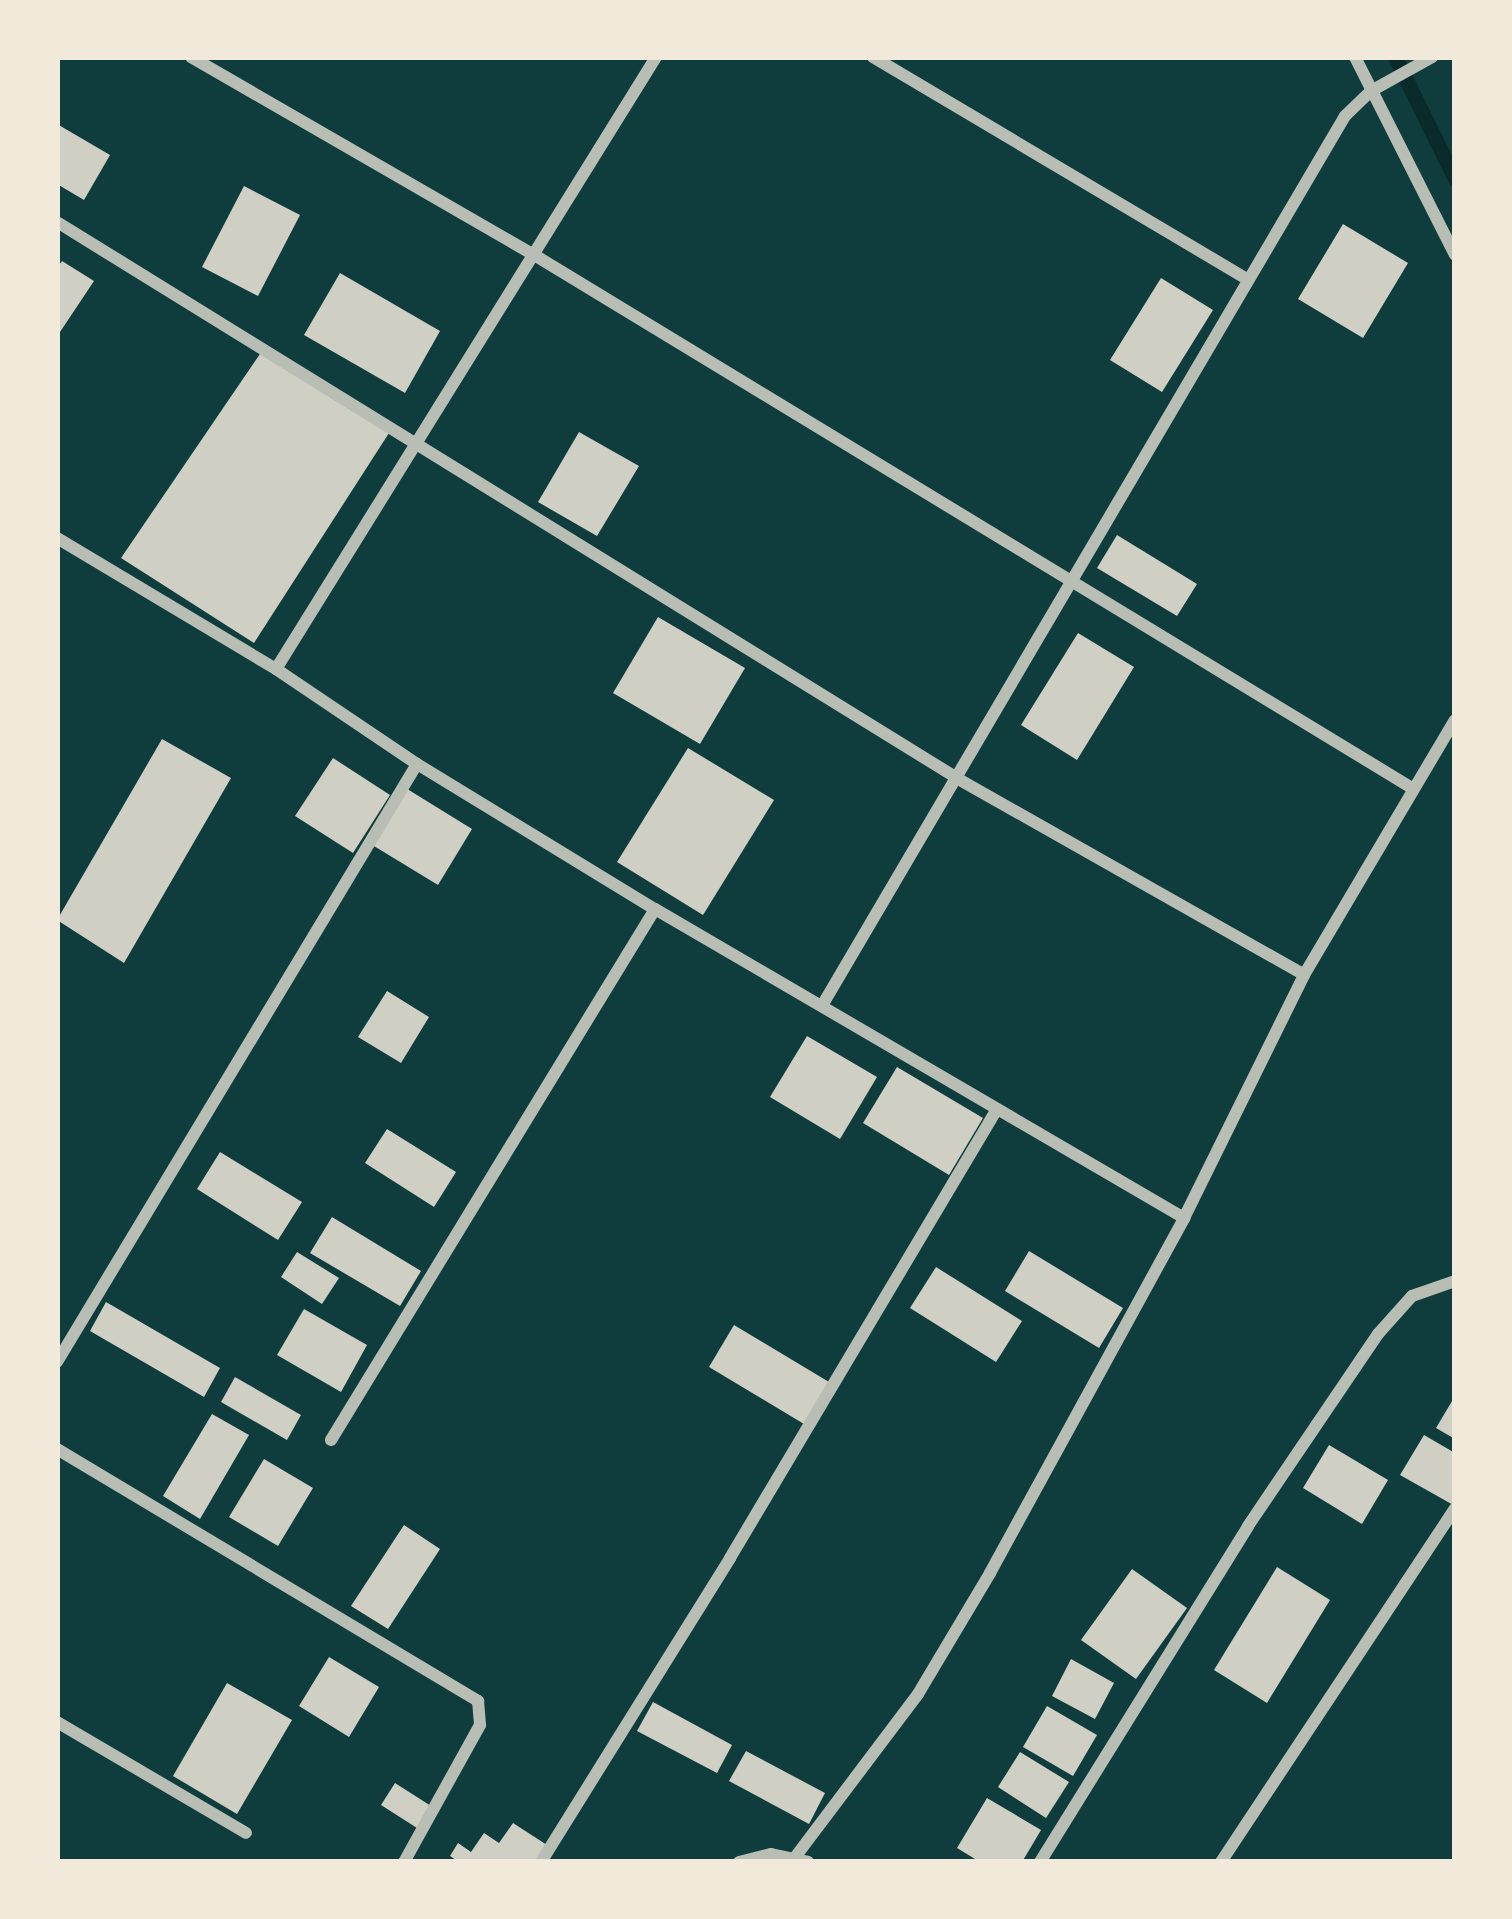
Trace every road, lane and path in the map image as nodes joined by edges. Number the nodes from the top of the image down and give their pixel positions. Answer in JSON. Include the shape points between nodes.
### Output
{"nodes":[{"id":1,"x":191,"y":57,"type":"edge"},
{"id":2,"x":656,"y":57,"type":"edge"},
{"id":3,"x":873,"y":57,"type":"edge"},
{"id":4,"x":1355,"y":57,"type":"edge"},
{"id":5,"x":1427,"y":60,"type":"edge"},
{"id":6,"x":1371,"y":91,"type":"junction"},
{"id":7,"x":57,"y":222,"type":"edge"},
{"id":8,"x":1455,"y":255,"type":"edge"},
{"id":9,"x":536,"y":256,"type":"junction"},
{"id":10,"x":1246,"y":279,"type":"junction"},
{"id":11,"x":419,"y":444,"type":"junction"},
{"id":12,"x":57,"y":538,"type":"edge"},
{"id":13,"x":1074,"y":580,"type":"junction"},
{"id":14,"x":276,"y":669,"type":"junction"},
{"id":15,"x":1455,"y":720,"type":"edge"},
{"id":16,"x":417,"y":764,"type":"junction"},
{"id":17,"x":960,"y":780,"type":"junction"},
{"id":18,"x":1412,"y":788,"type":"junction"},
{"id":19,"x":656,"y":909,"type":"junction"},
{"id":20,"x":1304,"y":974,"type":"junction"},
{"id":21,"x":824,"y":1004,"type":"junction"},
{"id":22,"x":997,"y":1109,"type":"junction"},
{"id":23,"x":1184,"y":1218,"type":"junction"},
{"id":24,"x":1455,"y":1281,"type":"edge"},
{"id":25,"x":57,"y":1362,"type":"edge"},
{"id":26,"x":332,"y":1440,"type":"dead end"},
{"id":27,"x":57,"y":1449,"type":"edge"},
{"id":28,"x":1455,"y":1508,"type":"edge"},
{"id":29,"x":57,"y":1722,"type":"edge"},
{"id":30,"x":246,"y":1833,"type":"dead end"},
{"id":31,"x":802,"y":1859,"type":"edge"},
{"id":32,"x":404,"y":1862,"type":"edge"},
{"id":33,"x":541,"y":1862,"type":"edge"},
{"id":34,"x":739,"y":1862,"type":"edge"},
{"id":35,"x":1040,"y":1862,"type":"edge"},
{"id":36,"x":1220,"y":1862,"type":"edge"}],
"edges":[{"from":1,"to":9,"type":"street"},
{"from":2,"to":9,"type":"street"},
{"from":3,"to":10,"type":"street"},
{"from":4,"to":6,"type":"street"},
{"from":5,"to":6,"type":"street"},
{"from":6,"to":8,"type":"street"},
{"from":6,"to":10,"type":"street","via":[[1345,116]]},
{"from":7,"to":11,"type":"street"},
{"from":9,"to":11,"type":"street"},
{"from":9,"to":13,"type":"street"},
{"from":10,"to":13,"type":"street"},
{"from":11,"to":14,"type":"street"},
{"from":11,"to":17,"type":"street"},
{"from":12,"to":14,"type":"street"},
{"from":13,"to":17,"type":"street"},
{"from":13,"to":18,"type":"street"},
{"from":14,"to":16,"type":"street"},
{"from":15,"to":18,"type":"street"},
{"from":16,"to":19,"type":"street"},
{"from":16,"to":25,"type":"street"},
{"from":17,"to":20,"type":"street"},
{"from":17,"to":21,"type":"street"},
{"from":18,"to":20,"type":"street"},
{"from":19,"to":21,"type":"street"},
{"from":19,"to":26,"type":"street"},
{"from":20,"to":23,"type":"street"},
{"from":21,"to":22,"type":"street"},
{"from":22,"to":23,"type":"street"},
{"from":22,"to":33,"type":"street"},
{"from":23,"to":31,"type":"street","via":[[918,1694]]},
{"from":24,"to":35,"type":"street","via":[[1412,1296],[1378,1334]]},
{"from":27,"to":32,"type":"street","via":[[478,1701],[480,1725]]},
{"from":28,"to":36,"type":"street"},
{"from":29,"to":30,"type":"street"},
{"from":31,"to":34,"type":"street","via":[[772,1854]]}]}
